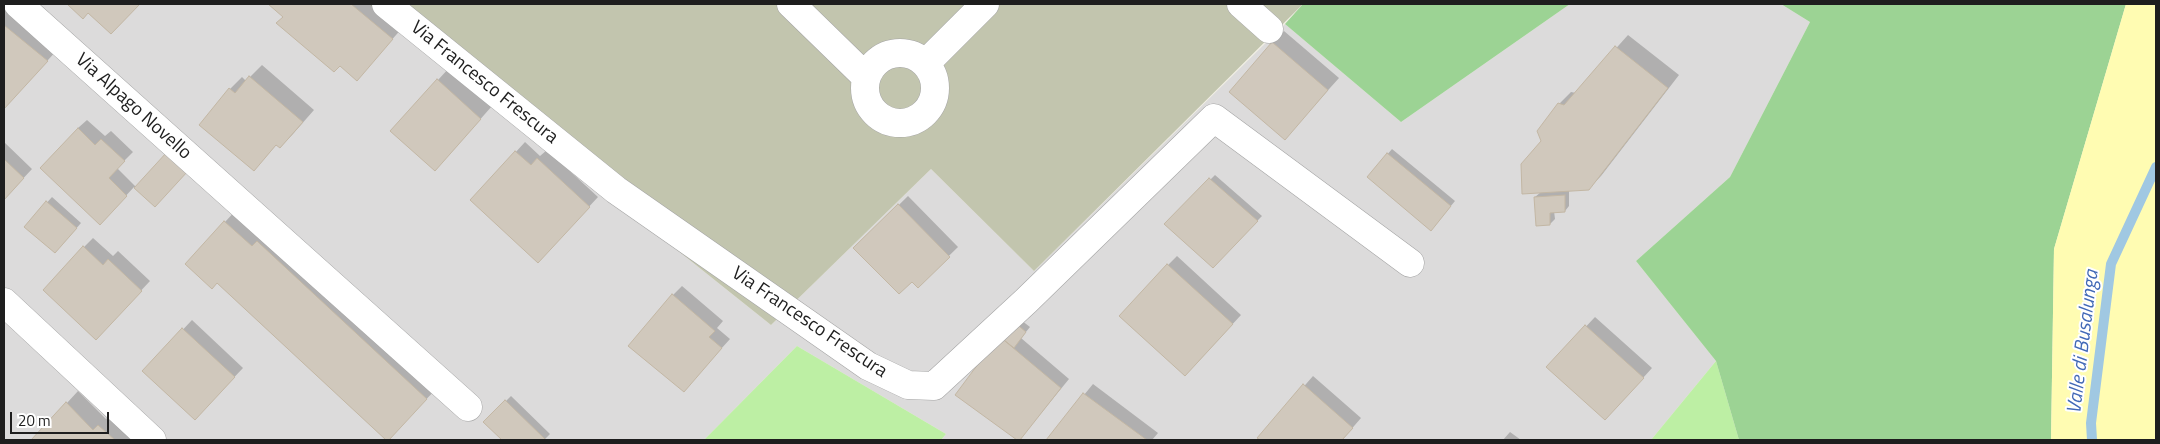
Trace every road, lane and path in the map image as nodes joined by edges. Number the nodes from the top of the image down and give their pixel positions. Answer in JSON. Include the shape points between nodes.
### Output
{"nodes":[{"id":1,"x":18,"y":4,"type":"edge"},
{"id":2,"x":386,"y":4,"type":"edge"},
{"id":3,"x":791,"y":4,"type":"edge"},
{"id":4,"x":985,"y":4,"type":"edge"},
{"id":5,"x":1241,"y":4,"type":"edge"},
{"id":6,"x":1269,"y":29,"type":"dead end"},
{"id":7,"x":926,"y":63,"type":"junction"},
{"id":8,"x":866,"y":77,"type":"junction"},
{"id":9,"x":1410,"y":263,"type":"dead end"},
{"id":10,"x":4,"y":302,"type":"edge"},
{"id":11,"x":468,"y":407,"type":"dead end"},
{"id":12,"x":152,"y":440,"type":"edge"}],
"edges":[{"from":1,"to":11,"type":"street","name":"Via Alpago Novello"},
{"from":2,"to":9,"type":"street","name":"Via Francesco Frescura","via":[[616,190],[868,366],[908,386],[934,386],[1214,118]]},
{"from":3,"to":8,"type":"street"},
{"from":4,"to":7,"type":"street"},
{"from":5,"to":6,"type":"street"},
{"from":7,"to":8,"type":"street","via":[[910,53],[892,53],[876,62]]},
{"from":7,"to":8,"type":"street","via":[[935,79],[935,98],[925,114],[909,123],[890,123],[874,113],[865,96]]},
{"from":10,"to":12,"type":"street"}]}
